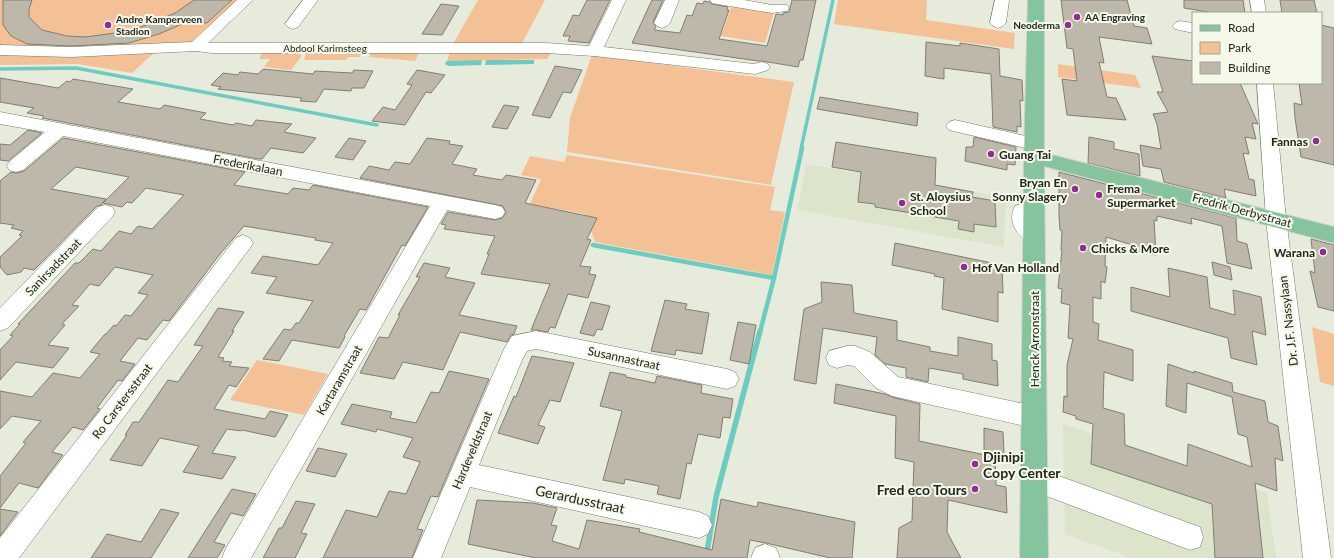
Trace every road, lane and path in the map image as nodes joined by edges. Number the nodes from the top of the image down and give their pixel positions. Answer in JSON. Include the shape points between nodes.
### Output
{"nodes":[{"id":1,"x":246,"y":0,"type":"edge"},
{"id":2,"x":311,"y":0,"type":"edge"},
{"id":3,"x":619,"y":0,"type":"edge"},
{"id":4,"x":672,"y":0,"type":"edge"},
{"id":5,"x":717,"y":0,"type":"edge"},
{"id":6,"x":1002,"y":0,"type":"edge"},
{"id":7,"x":1033,"y":0,"type":"edge"},
{"id":8,"x":1258,"y":0,"type":"edge"},
{"id":9,"x":777,"y":6,"type":"edge"},
{"id":10,"x":1259,"y":12,"type":"edge"},
{"id":11,"x":662,"y":23,"type":"dead end"},
{"id":12,"x":998,"y":23,"type":"dead end"},
{"id":13,"x":293,"y":24,"type":"dead end"},
{"id":14,"x":196,"y":46,"type":"junction"},
{"id":15,"x":0,"y":50,"type":"edge"},
{"id":16,"x":594,"y":51,"type":"junction"},
{"id":17,"x":762,"y":67,"type":"dead end"},
{"id":18,"x":1265,"y":84,"type":"edge"},
{"id":19,"x":0,"y":118,"type":"edge"},
{"id":20,"x":955,"y":126,"type":"dead end"},
{"id":21,"x":60,"y":129,"type":"junction"},
{"id":22,"x":1034,"y":150,"type":"junction"},
{"id":23,"x":16,"y":166,"type":"dead end"},
{"id":24,"x":442,"y":202,"type":"junction"},
{"id":25,"x":105,"y":212,"type":"dead end"},
{"id":26,"x":495,"y":212,"type":"dead end"},
{"id":27,"x":1276,"y":219,"type":"junction"},
{"id":28,"x":1334,"y":235,"type":"edge"},
{"id":29,"x":243,"y":243,"type":"dead end"},
{"id":30,"x":0,"y":322,"type":"edge"},
{"id":31,"x":520,"y":343,"type":"joint"},
{"id":32,"x":837,"y":358,"type":"dead end"},
{"id":33,"x":727,"y":380,"type":"dead end"},
{"id":34,"x":1034,"y":417,"type":"junction"},
{"id":35,"x":462,"y":473,"type":"junction"},
{"id":36,"x":1034,"y":479,"type":"junction"},
{"id":37,"x":699,"y":526,"type":"dead end"},
{"id":38,"x":1190,"y":537,"type":"dead end"},
{"id":39,"x":2,"y":558,"type":"edge"},
{"id":40,"x":236,"y":558,"type":"edge"},
{"id":41,"x":427,"y":558,"type":"edge"},
{"id":42,"x":1034,"y":558,"type":"edge"},
{"id":43,"x":1317,"y":558,"type":"edge"}],
"edges":[{"from":1,"to":14,"type":"street"},
{"from":2,"to":13,"type":"street"},
{"from":3,"to":16,"type":"street"},
{"from":4,"to":11,"type":"street"},
{"from":5,"to":9,"type":"street"},
{"from":6,"to":12,"type":"street"},
{"from":7,"to":22,"type":"main road","name":"Henck Arronstraat"},
{"from":8,"to":10,"type":"street"},
{"from":14,"to":15,"type":"street","name":"Abdool Karimsteeg","via":[[71,52]]},
{"from":14,"to":16,"type":"street","name":"Abdool Karimsteeg","via":[[546,48]]},
{"from":16,"to":17,"type":"street","name":"Abdool Karimsteeg","via":[[756,69]]},
{"from":18,"to":27,"type":"street","name":"Dr. J.F. Nassylaan"},
{"from":19,"to":21,"type":"street","name":"Frederikalaan"},
{"from":20,"to":22,"type":"street"},
{"from":21,"to":23,"type":"street"},
{"from":21,"to":24,"type":"street","name":"Frederikalaan"},
{"from":22,"to":27,"type":"main road","name":"Fredrik Derbystraat"},
{"from":22,"to":34,"type":"main road","name":"Henck Arronstraat"},
{"from":24,"to":26,"type":"street","name":"Frederikalaan"},
{"from":24,"to":40,"type":"street","name":"Kartaramstraat"},
{"from":25,"to":30,"type":"street","name":"Sanirsadstraat"},
{"from":27,"to":28,"type":"main road","name":"Fredrik Derbystraat"},
{"from":27,"to":43,"type":"street","name":"Dr. J.F. Nassylaan"},
{"from":29,"to":39,"type":"street","name":"Ro Carstersstraat"},
{"from":31,"to":33,"type":"street","name":"Susannastraat","via":[[536,340]]},
{"from":31,"to":35,"type":"street","name":"Hardeveldstraat","via":[[512,356]]},
{"from":32,"to":34,"type":"street","via":[[857,355],[868,362],[880,377],[892,386]]},
{"from":34,"to":36,"type":"main road","name":"Henck Arronstraat"},
{"from":35,"to":37,"type":"street","name":"Gerardusstraat"},
{"from":35,"to":41,"type":"street","name":"Hardeveldstraat"},
{"from":36,"to":38,"type":"street"},
{"from":36,"to":42,"type":"main road","name":"Henck Arronstraat"}]}
